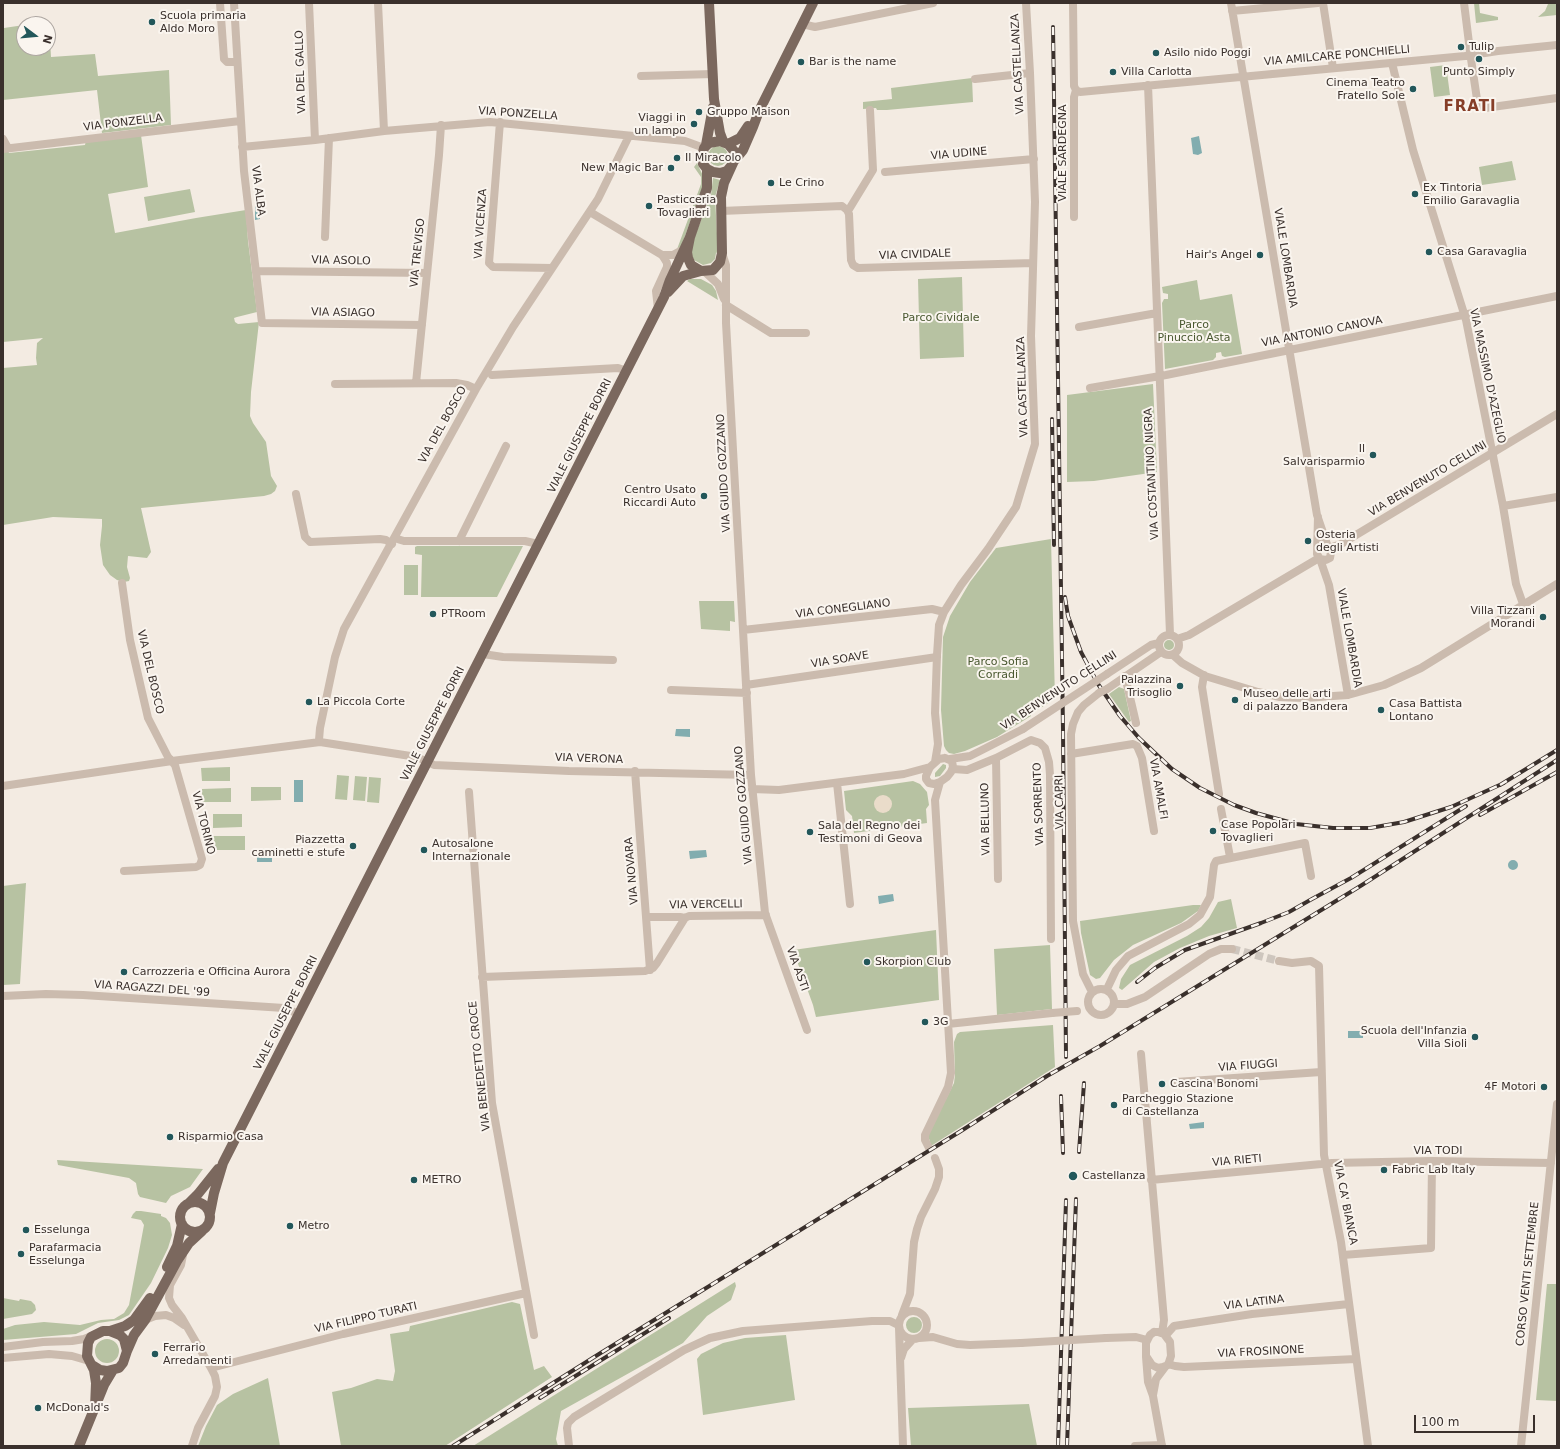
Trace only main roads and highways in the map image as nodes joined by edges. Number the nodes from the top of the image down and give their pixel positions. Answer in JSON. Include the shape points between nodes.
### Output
{"nodes":[{"id":1,"x":709,"y":3,"type":"edge"},
{"id":2,"x":813,"y":3,"type":"edge"},
{"id":3,"x":714,"y":100,"type":"junction"},
{"id":4,"x":759,"y":111,"type":"junction"},
{"id":5,"x":726,"y":142,"type":"junction"},
{"id":6,"x":705,"y":147,"type":"junction"},
{"id":7,"x":733,"y":163,"type":"junction"},
{"id":8,"x":707,"y":169,"type":"junction"},
{"id":9,"x":690,"y":237,"type":"junction"},
{"id":10,"x":703,"y":271,"type":"junction"},
{"id":11,"x":664,"y":297,"type":"junction"},
{"id":12,"x":223,"y":1163,"type":"junction"},
{"id":13,"x":188,"y":1204,"type":"junction"},
{"id":14,"x":210,"y":1213,"type":"junction"},
{"id":15,"x":182,"y":1224,"type":"junction"},
{"id":16,"x":202,"y":1231,"type":"junction"},
{"id":17,"x":110,"y":1331,"type":"junction"},
{"id":18,"x":127,"y":1351,"type":"junction"},
{"id":19,"x":91,"y":1363,"type":"junction"},
{"id":20,"x":113,"y":1370,"type":"junction"},
{"id":21,"x":95,"y":1408,"type":"junction"},
{"id":22,"x":79,"y":1446,"type":"edge"}],
"edges":[{"from":1,"to":3,"type":"main road"},
{"from":2,"to":4,"type":"main road"},
{"from":3,"to":5,"type":"main road","via":[[720,133]]},
{"from":3,"to":6,"type":"main road"},
{"from":4,"to":5,"type":"main road","via":[[740,138]]},
{"from":4,"to":7,"type":"main road","via":[[743,150]]},
{"from":5,"to":6,"type":"main road","via":[[715,141]]},
{"from":5,"to":7,"type":"main road","via":[[734,151]]},
{"from":6,"to":8,"type":"main road","via":[[702,157]]},
{"from":7,"to":8,"type":"main road","via":[[722,173]]},
{"from":7,"to":10,"type":"main road","via":[[721,192],[720,262],[710,271]]},
{"from":8,"to":9,"type":"main road","via":[[708,185]]},
{"from":9,"to":10,"type":"main road","via":[[688,258],[693,267]]},
{"from":9,"to":11,"type":"main road","via":[[682,250]]},
{"from":10,"to":11,"type":"main road","via":[[681,277]]},
{"from":11,"to":12,"type":"main road","name":"VIALE GIUSEPPE BORRI"},
{"from":12,"to":13,"type":"main road","name":"VIALE GIUSEPPE BORRI"},
{"from":12,"to":14,"type":"main road","name":"VIALE GIUSEPPE BORRI"},
{"from":13,"to":14,"type":"main road","via":[[200,1203]]},
{"from":13,"to":15,"type":"main road","name":"VIALE GIUSEPPE BORRI","via":[[180,1215]]},
{"from":14,"to":16,"type":"main road","name":"VIALE GIUSEPPE BORRI","via":[[209,1223]]},
{"from":15,"to":16,"type":"main road","via":[[189,1231]]},
{"from":15,"to":17,"type":"main road","name":"VIALE GIUSEPPE BORRI","via":[[174,1251],[144,1307],[128,1325]]},
{"from":16,"to":18,"type":"main road","name":"VIALE GIUSEPPE BORRI","via":[[184,1250]]},
{"from":17,"to":18,"type":"main road","via":[[124,1339]]},
{"from":17,"to":19,"type":"main road","name":"VIALE GIUSEPPE BORRI","via":[[96,1333],[91,1338],[86,1349]]},
{"from":18,"to":20,"type":"main road","name":"VIALE GIUSEPPE BORRI","via":[[123,1363]]},
{"from":19,"to":20,"type":"main road","via":[[100,1370]]},
{"from":19,"to":21,"type":"main road","name":"VIALE GIUSEPPE BORRI","via":[[96,1384]]},
{"from":20,"to":21,"type":"main road","name":"VIALE GIUSEPPE BORRI"},
{"from":21,"to":22,"type":"main road","name":"VIALE GIUSEPPE BORRI"}]}
